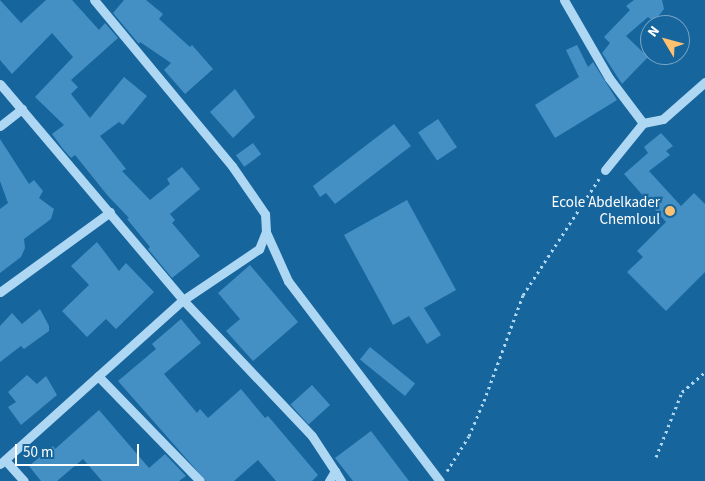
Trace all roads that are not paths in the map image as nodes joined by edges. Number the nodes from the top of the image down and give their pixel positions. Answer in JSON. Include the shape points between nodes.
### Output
{"nodes":[{"id":1,"x":94,"y":0,"type":"edge"},
{"id":2,"x":564,"y":0,"type":"edge"},
{"id":3,"x":705,"y":82,"type":"edge"},
{"id":4,"x":0,"y":84,"type":"edge"},
{"id":5,"x":22,"y":109,"type":"junction"},
{"id":6,"x":643,"y":124,"type":"junction"},
{"id":7,"x":0,"y":126,"type":"edge"},
{"id":8,"x":605,"y":170,"type":"road end"},
{"id":9,"x":110,"y":212,"type":"junction"},
{"id":10,"x":266,"y":232,"type":"junction"},
{"id":11,"x":0,"y":292,"type":"edge"},
{"id":12,"x":183,"y":300,"type":"junction"},
{"id":13,"x":98,"y":376,"type":"junction"},
{"id":14,"x":3,"y":462,"type":"edge"},
{"id":15,"x":335,"y":471,"type":"junction"},
{"id":16,"x":443,"y":477,"type":"edge"},
{"id":17,"x":24,"y":481,"type":"edge"},
{"id":18,"x":200,"y":481,"type":"edge"},
{"id":19,"x":329,"y":481,"type":"edge"},
{"id":20,"x":341,"y":481,"type":"edge"}],
"edges":[{"from":1,"to":10,"type":"street","via":[[232,166],[265,214]]},
{"from":2,"to":6,"type":"street","via":[[609,78]]},
{"from":3,"to":6,"type":"street","via":[[663,119]]},
{"from":4,"to":5,"type":"street"},
{"from":5,"to":7,"type":"street"},
{"from":5,"to":9,"type":"street"},
{"from":6,"to":8,"type":"street"},
{"from":9,"to":11,"type":"street"},
{"from":9,"to":12,"type":"street"},
{"from":10,"to":12,"type":"street","via":[[259,249]]},
{"from":10,"to":16,"type":"street","via":[[288,281]]},
{"from":12,"to":13,"type":"street"},
{"from":12,"to":15,"type":"street","via":[[312,436]]},
{"from":13,"to":14,"type":"street"},
{"from":13,"to":18,"type":"street"},
{"from":14,"to":17,"type":"street"},
{"from":15,"to":19,"type":"street"},
{"from":15,"to":20,"type":"street"}]}
